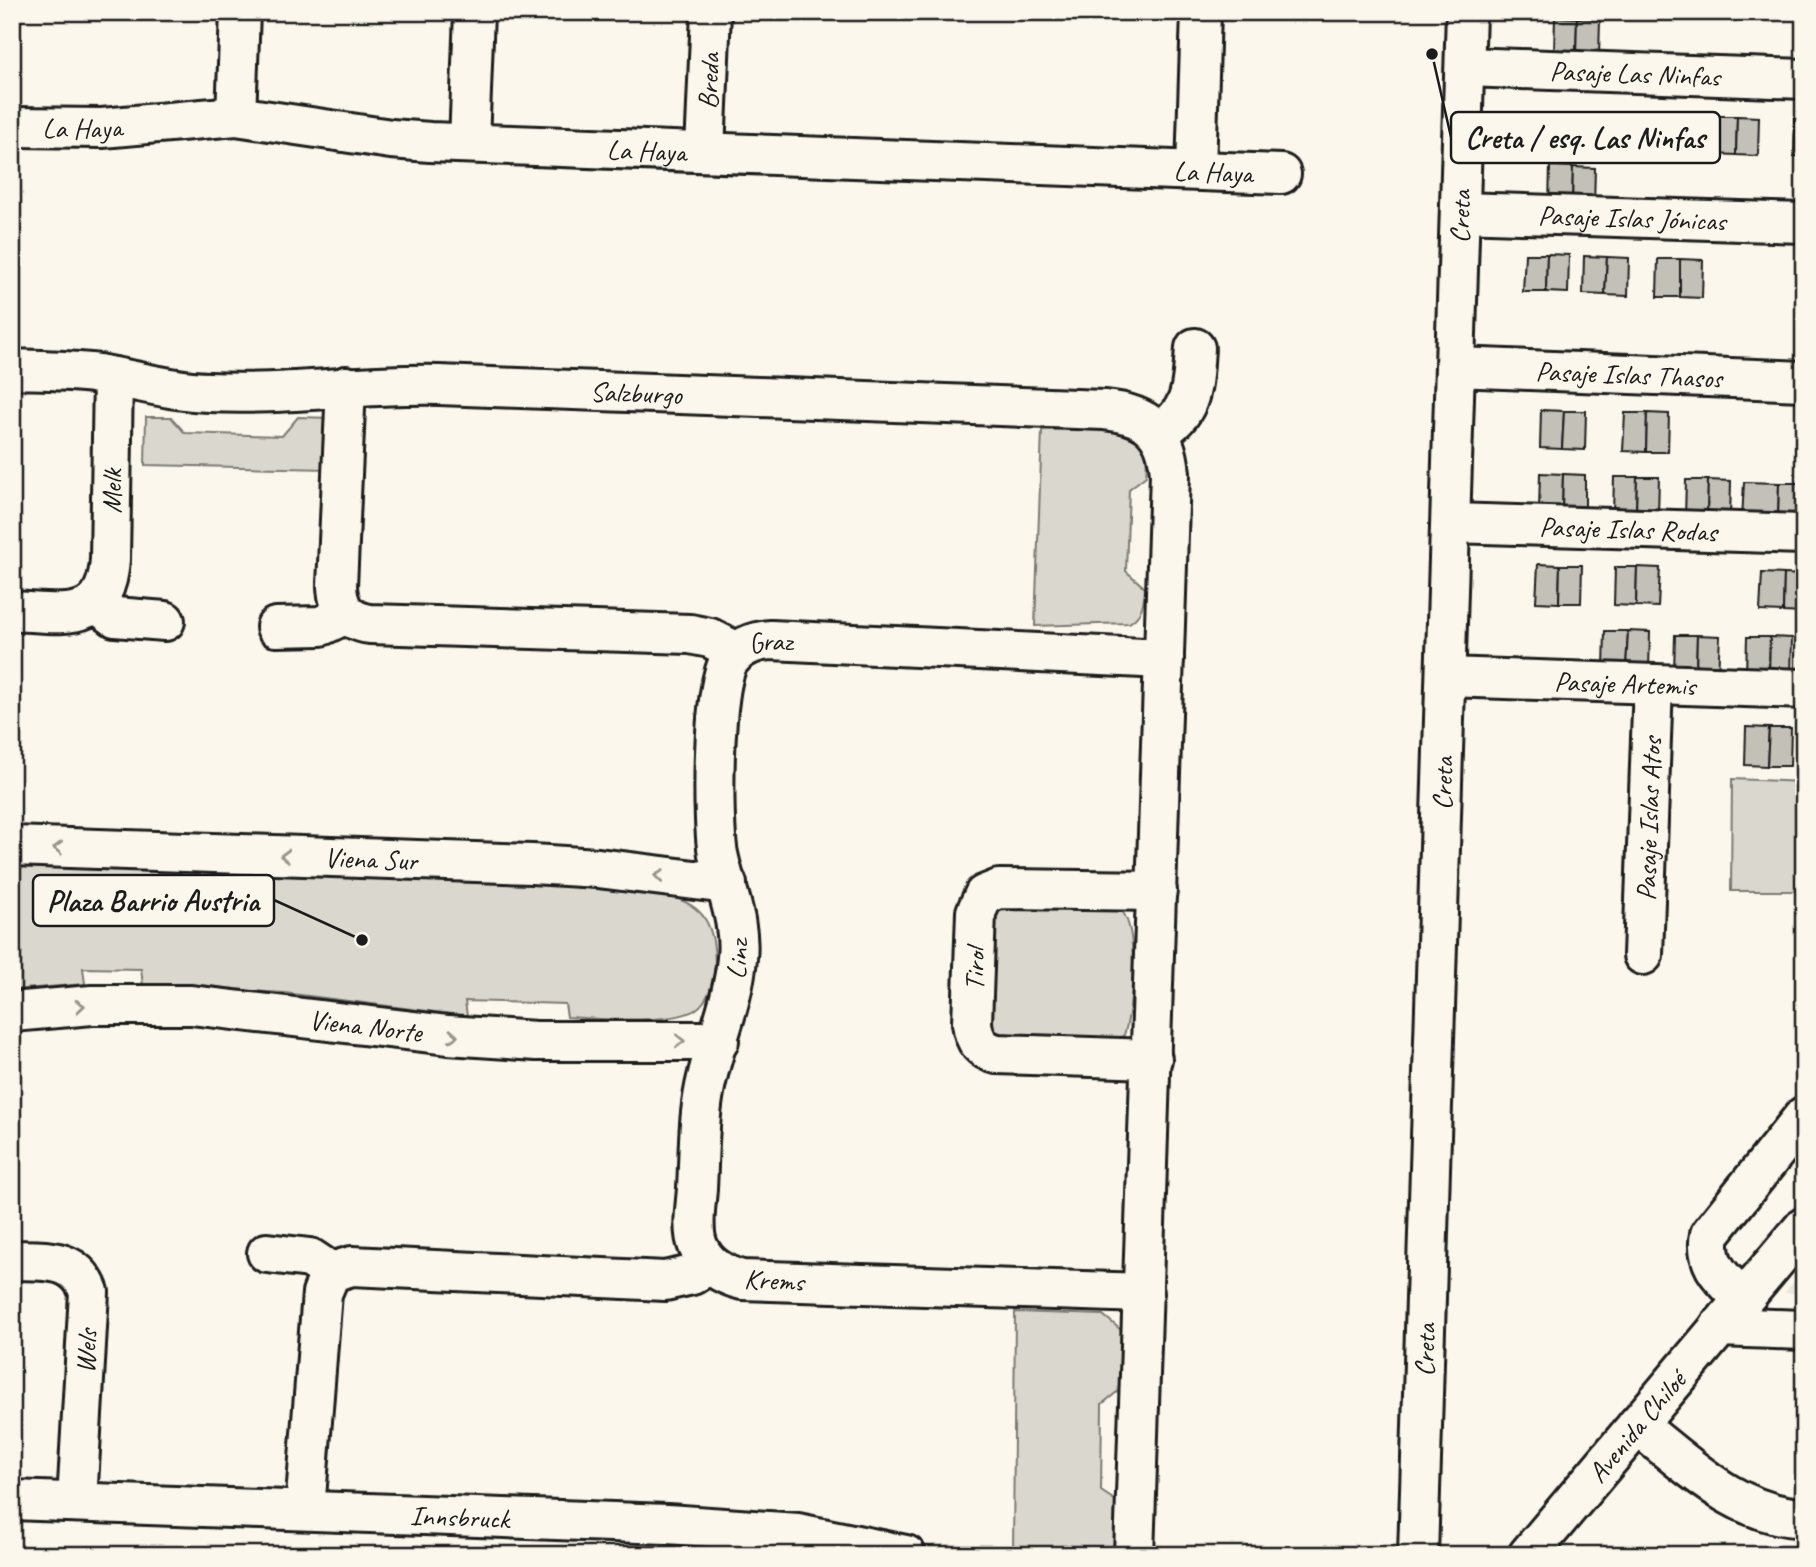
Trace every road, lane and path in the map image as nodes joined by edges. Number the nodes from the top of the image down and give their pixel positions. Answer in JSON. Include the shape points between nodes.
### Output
{"nodes":[{"id":1,"x":240,"y":12,"type":"edge"},
{"id":2,"x":474,"y":12,"type":"edge"},
{"id":3,"x":711,"y":12,"type":"edge"},
{"id":4,"x":1201,"y":12,"type":"edge"},
{"id":5,"x":1466,"y":12,"type":"edge"},
{"id":6,"x":1465,"y":67,"type":"junction"},
{"id":7,"x":1804,"y":79,"type":"edge"},
{"id":8,"x":236,"y":116,"type":"junction"},
{"id":9,"x":12,"y":127,"type":"edge"},
{"id":10,"x":470,"y":143,"type":"junction"},
{"id":11,"x":705,"y":151,"type":"junction"},
{"id":12,"x":1196,"y":170,"type":"junction"},
{"id":13,"x":1282,"y":174,"type":"dead end"},
{"id":14,"x":1461,"y":212,"type":"junction"},
{"id":15,"x":1804,"y":223,"type":"edge"},
{"id":16,"x":1195,"y":348,"type":"dead end"},
{"id":17,"x":1456,"y":367,"type":"junction"},
{"id":18,"x":12,"y":369,"type":"edge"},
{"id":19,"x":113,"y":377,"type":"junction"},
{"id":20,"x":1804,"y":381,"type":"edge"},
{"id":21,"x":346,"y":386,"type":"junction"},
{"id":22,"x":1158,"y":433,"type":"junction"},
{"id":23,"x":1451,"y":523,"type":"junction"},
{"id":24,"x":1804,"y":534,"type":"edge"},
{"id":25,"x":96,"y":603,"type":"junction"},
{"id":26,"x":12,"y":611,"type":"edge"},
{"id":27,"x":346,"y":614,"type":"junction"},
{"id":28,"x":165,"y":621,"type":"dead end"},
{"id":29,"x":276,"y":627,"type":"dead end"},
{"id":30,"x":737,"y":652,"type":"junction"},
{"id":31,"x":1164,"y":659,"type":"junction"},
{"id":32,"x":1447,"y":677,"type":"junction"},
{"id":33,"x":1653,"y":684,"type":"junction"},
{"id":34,"x":1804,"y":689,"type":"edge"},
{"id":35,"x":12,"y":846,"type":"edge"},
{"id":36,"x":727,"y":884,"type":"junction"},
{"id":37,"x":1157,"y":891,"type":"junction"},
{"id":38,"x":1643,"y":955,"type":"dead end"},
{"id":39,"x":12,"y":1012,"type":"edge"},
{"id":40,"x":719,"y":1041,"type":"junction"},
{"id":41,"x":1152,"y":1059,"type":"junction"},
{"id":42,"x":1804,"y":1116,"type":"edge"},
{"id":43,"x":1804,"y":1227,"type":"edge"},
{"id":44,"x":267,"y":1253,"type":"dead end"},
{"id":45,"x":12,"y":1260,"type":"edge"},
{"id":46,"x":709,"y":1264,"type":"junction"},
{"id":47,"x":331,"y":1272,"type":"junction"},
{"id":48,"x":1144,"y":1293,"type":"junction"},
{"id":49,"x":1731,"y":1313,"type":"junction"},
{"id":50,"x":1804,"y":1330,"type":"edge"},
{"id":51,"x":1637,"y":1425,"type":"junction"},
{"id":52,"x":12,"y":1500,"type":"edge"},
{"id":53,"x":77,"y":1502,"type":"junction"},
{"id":54,"x":305,"y":1510,"type":"junction"},
{"id":55,"x":1804,"y":1518,"type":"edge"},
{"id":56,"x":905,"y":1555,"type":"edge"},
{"id":57,"x":1134,"y":1555,"type":"edge"},
{"id":58,"x":1418,"y":1555,"type":"edge"},
{"id":59,"x":1528,"y":1555,"type":"edge"}],
"edges":[{"from":1,"to":8,"type":"street"},
{"from":2,"to":10,"type":"street"},
{"from":3,"to":11,"type":"street","name":"Breda"},
{"from":4,"to":12,"type":"street"},
{"from":5,"to":6,"type":"street","name":"Creta"},
{"from":6,"to":7,"type":"street","name":"Pasaje Las Ninfas"},
{"from":6,"to":14,"type":"street","name":"Creta"},
{"from":8,"to":9,"type":"street","name":"La Haya","via":[[102,128]]},
{"from":8,"to":10,"type":"street","name":"La Haya","via":[[391,139]]},
{"from":10,"to":11,"type":"street","name":"La Haya"},
{"from":11,"to":12,"type":"street","name":"La Haya"},
{"from":12,"to":13,"type":"street","name":"La Haya"},
{"from":14,"to":15,"type":"street","name":"Pasaje Islas Jónicas"},
{"from":14,"to":17,"type":"street","name":"Creta"},
{"from":16,"to":22,"type":"street","via":[[1188,402],[1181,417]]},
{"from":17,"to":20,"type":"street","name":"Pasaje Islas Thasos"},
{"from":17,"to":23,"type":"street","name":"Creta"},
{"from":18,"to":19,"type":"street","name":"Salzburgo"},
{"from":19,"to":21,"type":"street","name":"Salzburgo","via":[[208,393],[290,393]]},
{"from":19,"to":25,"type":"street","name":"Melk","via":[[109,577]]},
{"from":21,"to":22,"type":"street","name":"Salzburgo","via":[[439,385],[1104,410],[1142,419]]},
{"from":21,"to":27,"type":"street","via":[[337,572],[337,596]]},
{"from":22,"to":31,"type":"street","via":[[1168,451],[1170,474]]},
{"from":23,"to":24,"type":"street","name":"Pasaje Islas Rodas"},
{"from":23,"to":32,"type":"street","name":"Creta"},
{"from":25,"to":26,"type":"street","via":[[75,611]]},
{"from":25,"to":28,"type":"street","via":[[116,617]]},
{"from":27,"to":29,"type":"street","via":[[321,626]]},
{"from":27,"to":30,"type":"street","name":"Graz","via":[[370,625],[690,634]]},
{"from":30,"to":31,"type":"street","name":"Graz","via":[[749,644],[771,640]]},
{"from":30,"to":36,"type":"street","name":"Linz","via":[[720,683],[714,810],[718,856]]},
{"from":31,"to":37,"type":"street"},
{"from":32,"to":33,"type":"street","name":"Pasaje Artemis"},
{"from":32,"to":58,"type":"street","name":"Creta"},
{"from":33,"to":34,"type":"street","name":"Pasaje Artemis"},
{"from":33,"to":38,"type":"street","name":"Pasaje Islas Atos"},
{"from":36,"to":35,"type":"street","name":"Viena Sur","one_way":true,"via":[[532,863]]},
{"from":36,"to":40,"type":"street","name":"Linz","via":[[736,923],[737,957]]},
{"from":37,"to":41,"type":"street"},
{"from":37,"to":41,"type":"street","name":"Tirol","via":[[990,890],[977,904],[974,981],[973,1032],[988,1052]]},
{"from":39,"to":40,"type":"street","name":"Viena Norte","one_way":true,"via":[[92,1004],[191,1005],[448,1035],[536,1041]]},
{"from":40,"to":46,"type":"street","name":"Linz","via":[[705,1087],[695,1222],[698,1247]]},
{"from":41,"to":48,"type":"street"},
{"from":42,"to":49,"type":"street","via":[[1710,1234],[1707,1247],[1712,1267]]},
{"from":43,"to":49,"type":"street","name":"Avenida Chiloé"},
{"from":44,"to":47,"type":"street","via":[[310,1258]]},
{"from":45,"to":53,"type":"street","name":"Wels","via":[[65,1264],[82,1275],[89,1292]]},
{"from":46,"to":47,"type":"street","name":"Krems","via":[[692,1275],[665,1281],[352,1266]]},
{"from":46,"to":48,"type":"street","name":"Krems","via":[[742,1280]]},
{"from":47,"to":54,"type":"street","via":[[322,1293]]},
{"from":48,"to":57,"type":"street"},
{"from":49,"to":50,"type":"street"},
{"from":49,"to":51,"type":"street","name":"Avenida Chiloé"},
{"from":51,"to":55,"type":"street","via":[[1745,1506],[1771,1515]]},
{"from":51,"to":59,"type":"street","name":"Avenida Chiloé"},
{"from":52,"to":53,"type":"street","name":"Innsbruck"},
{"from":53,"to":54,"type":"street","name":"Innsbruck"},
{"from":54,"to":56,"type":"street","name":"Innsbruck","via":[[745,1528],[799,1533]]}]}
